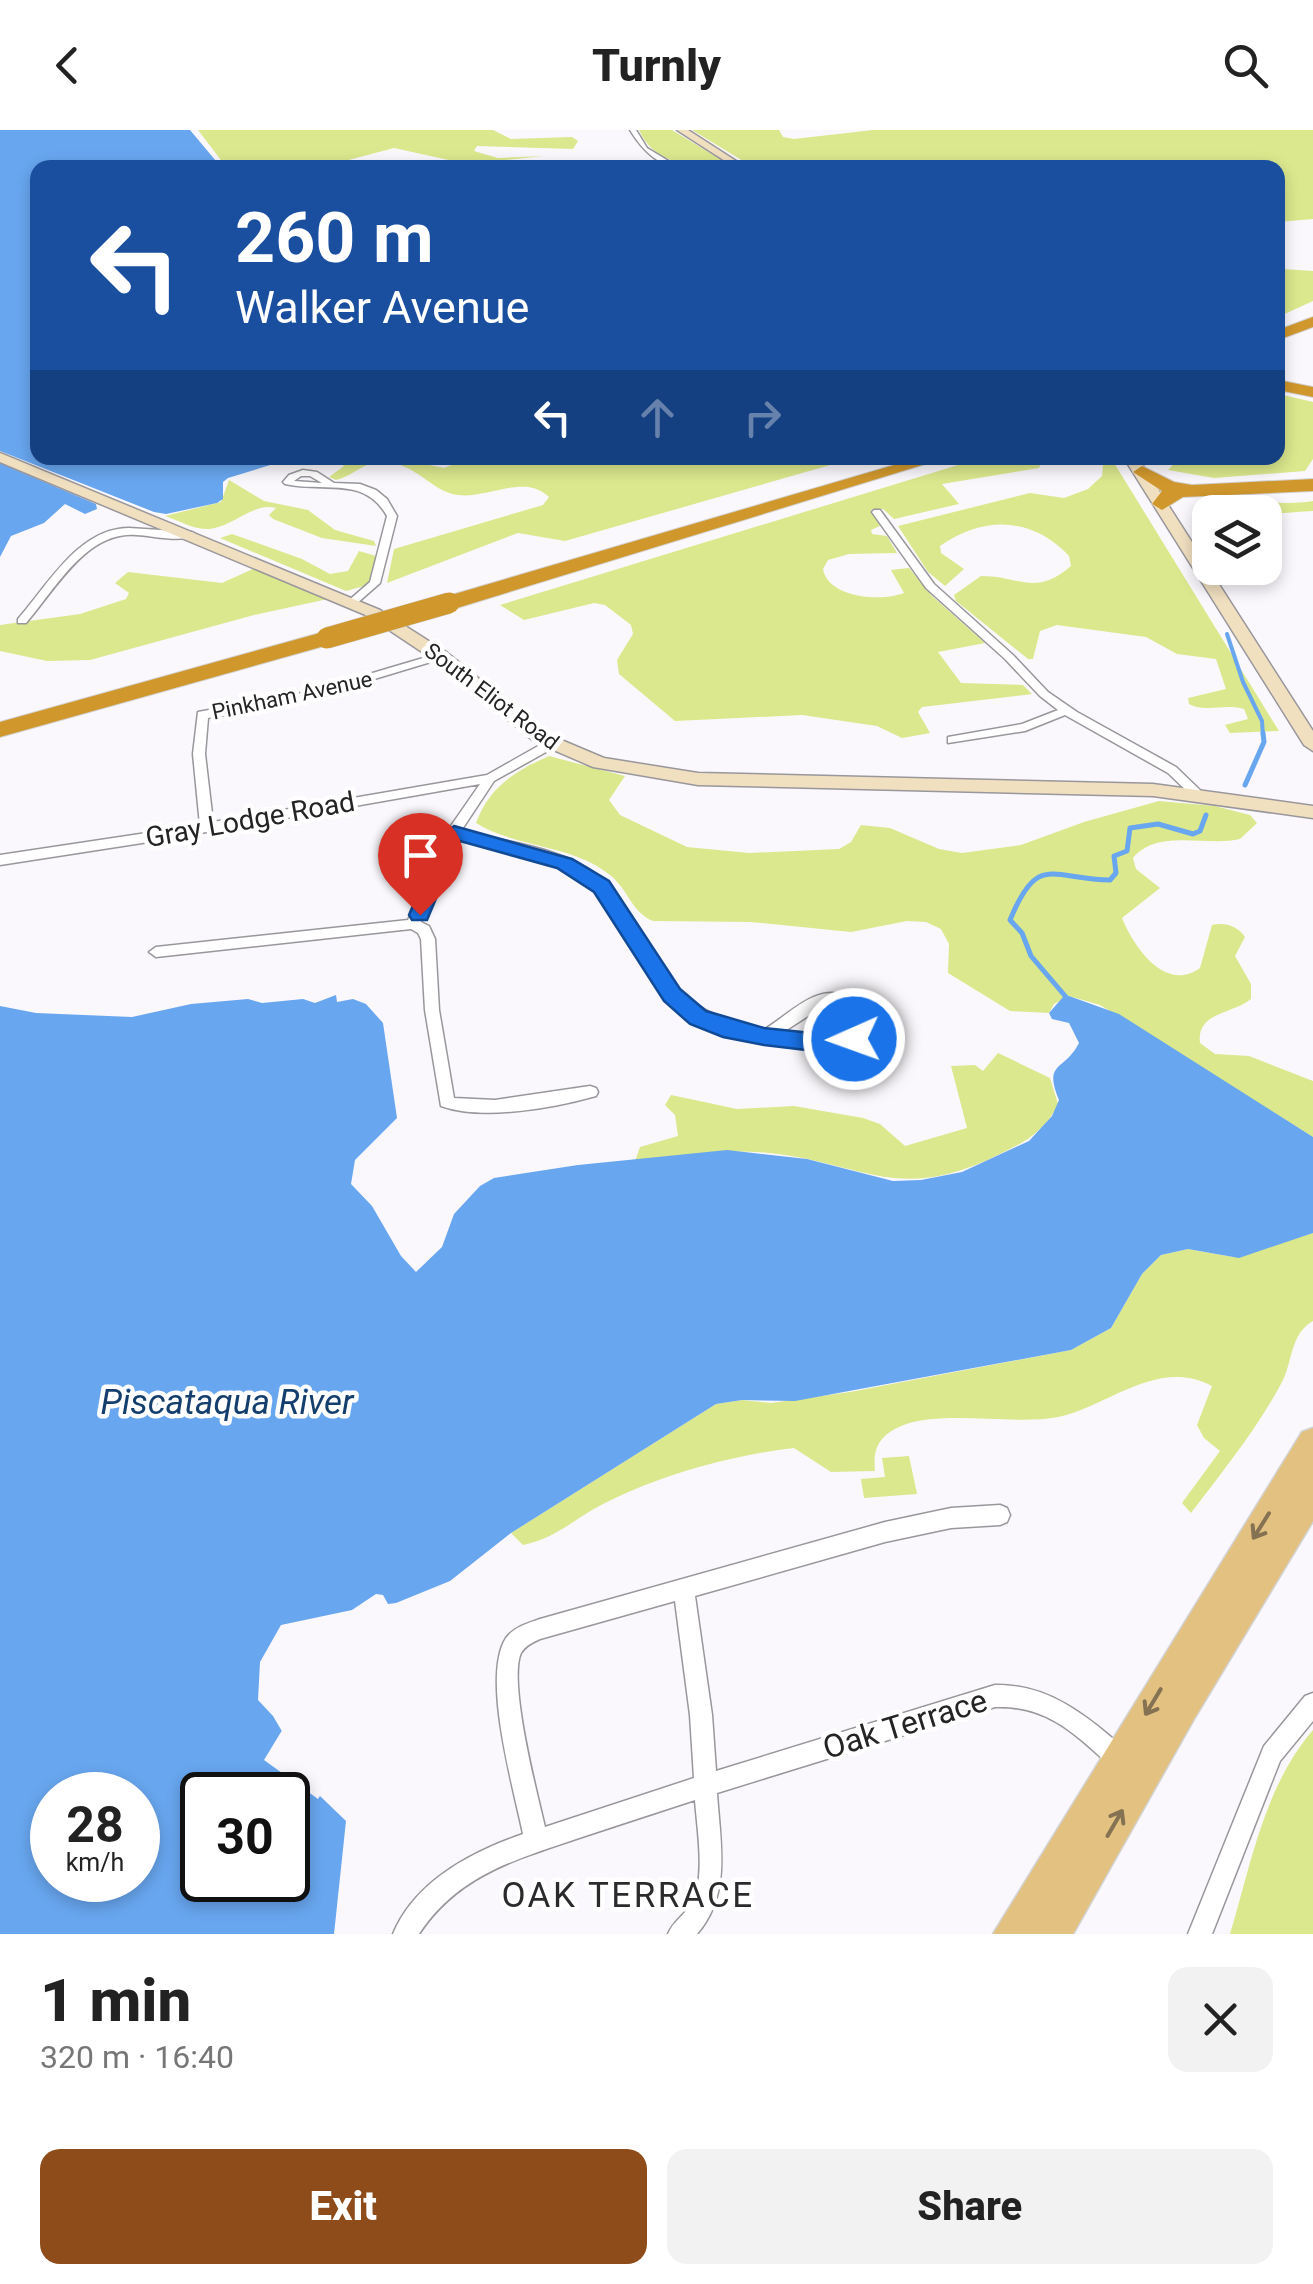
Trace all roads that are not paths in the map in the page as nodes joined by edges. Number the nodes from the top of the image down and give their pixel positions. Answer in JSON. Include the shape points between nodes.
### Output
{"nodes":[{"id":1,"x":633,"y":130,"type":"edge"},
{"id":2,"x":682,"y":130,"type":"edge"},
{"id":3,"x":663,"y":160,"type":"edge"},
{"id":4,"x":730,"y":160,"type":"edge"},
{"id":5,"x":1313,"y":322,"type":"edge"},
{"id":6,"x":1285,"y":332,"type":"edge"},
{"id":7,"x":1313,"y":336,"type":"edge"},
{"id":8,"x":1285,"y":346,"type":"edge"},
{"id":9,"x":1285,"y":386,"type":"edge"},
{"id":10,"x":1313,"y":392,"type":"edge"},
{"id":11,"x":0,"y":457,"type":"edge"},
{"id":12,"x":868,"y":465,"type":"edge"},
{"id":13,"x":911,"y":465,"type":"edge"},
{"id":14,"x":1136,"y":465,"type":"edge"},
{"id":15,"x":330,"y":483,"type":"dead end"},
{"id":16,"x":1313,"y":485,"type":"edge"},
{"id":17,"x":1190,"y":490,"type":"junction"},
{"id":18,"x":1162,"y":504,"type":"junction"},
{"id":19,"x":877,"y":512,"type":"dead end"},
{"id":20,"x":192,"y":536,"type":"junction"},
{"id":21,"x":601,"y":550,"type":"junction"},
{"id":22,"x":352,"y":602,"type":"junction"},
{"id":23,"x":22,"y":621,"type":"dead end"},
{"id":24,"x":440,"y":656,"type":"junction"},
{"id":25,"x":1067,"y":710,"type":"junction"},
{"id":26,"x":0,"y":716,"type":"edge"},
{"id":27,"x":1306,"y":720,"type":"edge"},
{"id":28,"x":0,"y":730,"type":"edge"},
{"id":29,"x":952,"y":740,"type":"dead end"},
{"id":30,"x":551,"y":744,"type":"junction"},
{"id":31,"x":1313,"y":744,"type":"edge"},
{"id":32,"x":490,"y":778,"type":"junction"},
{"id":33,"x":1197,"y":794,"type":"junction"},
{"id":34,"x":1258,"y":805,"type":"junction"},
{"id":35,"x":1313,"y":812,"type":"edge"},
{"id":36,"x":207,"y":827,"type":"junction"},
{"id":37,"x":1313,"y":827,"type":"edge"},
{"id":38,"x":454,"y":833,"type":"junction"},
{"id":39,"x":0,"y":860,"type":"edge"},
{"id":40,"x":414,"y":924,"type":"junction"},
{"id":41,"x":156,"y":952,"type":"dead end"},
{"id":42,"x":764,"y":1036,"type":"junction"},
{"id":43,"x":590,"y":1092,"type":"dead end"},
{"id":44,"x":1313,"y":1443,"type":"edge"},
{"id":45,"x":1313,"y":1490,"type":"edge"},
{"id":46,"x":1000,"y":1515,"type":"dead end"},
{"id":47,"x":684,"y":1590,"type":"junction"},
{"id":48,"x":1313,"y":1704,"type":"edge"},
{"id":49,"x":1130,"y":1768,"type":"junction"},
{"id":50,"x":706,"y":1786,"type":"junction"},
{"id":51,"x":536,"y":1842,"type":"junction"},
{"id":52,"x":1058,"y":1921,"type":"edge"},
{"id":53,"x":405,"y":1934,"type":"edge"},
{"id":54,"x":680,"y":1934,"type":"edge"},
{"id":55,"x":1014,"y":1934,"type":"edge"},
{"id":56,"x":1200,"y":1934,"type":"edge"}],
"edges":[{"from":1,"to":3,"type":"street"},
{"from":2,"to":4,"type":"main road"},
{"from":5,"to":6,"type":"highway"},
{"from":7,"to":8,"type":"highway"},
{"from":9,"to":10,"type":"highway"},
{"from":11,"to":20,"type":"main road","name":"South Eliot Road"},
{"from":12,"to":21,"type":"highway"},
{"from":13,"to":21,"type":"highway"},
{"from":14,"to":17,"type":"highway","via":[[1161,484]]},
{"from":14,"to":18,"type":"main road"},
{"from":15,"to":22,"type":"street","via":[[368,489],[392,516],[375,583]]},
{"from":16,"to":17,"type":"highway"},
{"from":17,"to":18,"type":"highway","via":[[1167,495]]},
{"from":18,"to":27,"type":"main road"},
{"from":19,"to":25,"type":"street","via":[[930,586]]},
{"from":20,"to":22,"type":"main road","name":"South Eliot Road"},
{"from":20,"to":23,"type":"street","via":[[106,535]]},
{"from":21,"to":26,"type":"highway"},
{"from":21,"to":28,"type":"highway","bridge":true},
{"from":22,"to":24,"type":"main road","name":"South Eliot Road"},
{"from":24,"to":30,"type":"main road","name":"South Eliot Road"},
{"from":24,"to":36,"type":"street","name":"Pinkham Avenue","via":[[314,694],[202,715]]},
{"from":25,"to":29,"type":"street","via":[[1025,727]]},
{"from":25,"to":33,"type":"street","via":[[1172,770]]},
{"from":27,"to":31,"type":"main road"},
{"from":30,"to":32,"type":"street","name":"Gray Lodge Road"},
{"from":30,"to":33,"type":"main road","name":"South Eliot Road","via":[[625,769],[698,779]]},
{"from":32,"to":36,"type":"street","name":"Gray Lodge Road"},
{"from":32,"to":38,"type":"street"},
{"from":33,"to":34,"type":"main road","name":"South Eliot Road"},
{"from":34,"to":35,"type":"main road"},
{"from":34,"to":37,"type":"main road"},
{"from":36,"to":39,"type":"street","name":"Gray Lodge Road"},
{"from":38,"to":40,"type":"street"},
{"from":38,"to":42,"type":"street","via":[[585,874],[610,897],[689,1012]]},
{"from":40,"to":41,"type":"street"},
{"from":40,"to":43,"type":"street","via":[[428,938],[444,1098],[451,1106]]},
{"from":42,"to":42,"type":"street","via":[[845,1044],[859,1036],[865,1019],[847,1001],[827,998]]},
{"from":44,"to":49,"type":"main road","one_way":true},
{"from":45,"to":49,"type":"main road"},
{"from":46,"to":47,"type":"street","via":[[906,1527]]},
{"from":47,"to":50,"type":"street"},
{"from":47,"to":51,"type":"street","via":[[540,1628],[514,1645],[510,1703]]},
{"from":48,"to":56,"type":"street","via":[[1272,1754]]},
{"from":49,"to":50,"type":"street","name":"Oak Terrace","via":[[1055,1707],[1006,1695]]},
{"from":52,"to":49,"type":"main road","one_way":true},
{"from":49,"to":55,"type":"main road"},
{"from":50,"to":51,"type":"street","name":"Oak Terrace"},
{"from":50,"to":54,"type":"street","via":[[707,1901]]},
{"from":51,"to":53,"type":"street","name":"Oak Terrace","via":[[473,1866],[425,1904]]}]}
